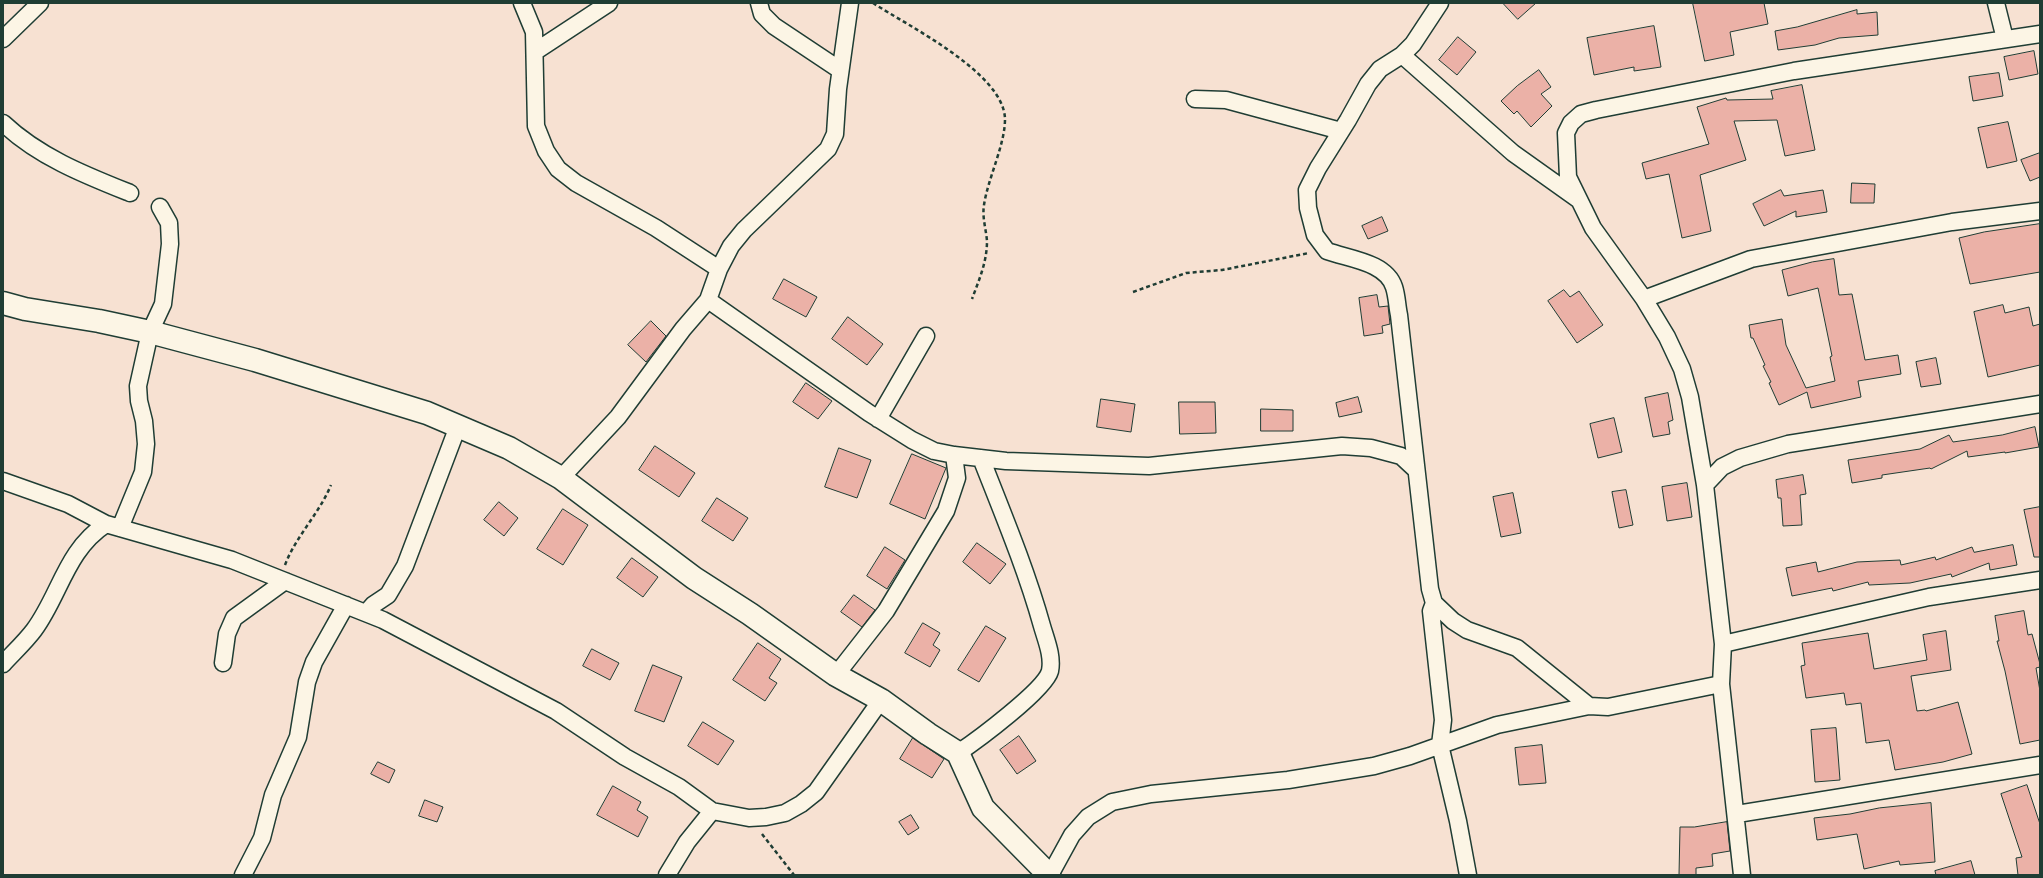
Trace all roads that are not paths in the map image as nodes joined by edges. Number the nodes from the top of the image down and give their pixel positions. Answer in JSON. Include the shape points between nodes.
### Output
{"nodes":[{"id":1,"x":40,"y":3,"type":"edge"},
{"id":2,"x":522,"y":3,"type":"edge"},
{"id":3,"x":609,"y":3,"type":"edge"},
{"id":4,"x":759,"y":3,"type":"edge"},
{"id":5,"x":850,"y":3,"type":"edge"},
{"id":6,"x":1996,"y":3,"type":"edge"},
{"id":7,"x":1436,"y":6,"type":"edge"},
{"id":8,"x":2040,"y":34,"type":"edge"},
{"id":9,"x":3,"y":39,"type":"edge"},
{"id":10,"x":2005,"y":39,"type":"junction"},
{"id":11,"x":536,"y":51,"type":"junction"},
{"id":12,"x":1402,"y":55,"type":"junction"},
{"id":13,"x":840,"y":70,"type":"junction"},
{"id":14,"x":1195,"y":99,"type":"dead end"},
{"id":15,"x":3,"y":123,"type":"edge"},
{"id":16,"x":1341,"y":131,"type":"junction"},
{"id":17,"x":130,"y":193,"type":"dead end"},
{"id":18,"x":1579,"y":200,"type":"junction"},
{"id":19,"x":160,"y":207,"type":"dead end"},
{"id":20,"x":2040,"y":211,"type":"edge"},
{"id":21,"x":719,"y":269,"type":"junction"},
{"id":22,"x":1644,"y":299,"type":"junction"},
{"id":23,"x":708,"y":300,"type":"junction"},
{"id":24,"x":3,"y":302,"type":"edge"},
{"id":25,"x":150,"y":332,"type":"junction"},
{"id":26,"x":926,"y":336,"type":"dead end"},
{"id":27,"x":2040,"y":404,"type":"edge"},
{"id":28,"x":878,"y":419,"type":"junction"},
{"id":29,"x":458,"y":426,"type":"junction"},
{"id":30,"x":954,"y":455,"type":"junction"},
{"id":31,"x":981,"y":458,"type":"junction"},
{"id":32,"x":1415,"y":470,"type":"junction"},
{"id":33,"x":561,"y":478,"type":"junction"},
{"id":34,"x":3,"y":481,"type":"edge"},
{"id":35,"x":1705,"y":485,"type":"junction"},
{"id":36,"x":113,"y":526,"type":"junction"},
{"id":37,"x":283,"y":580,"type":"junction"},
{"id":38,"x":2040,"y":580,"type":"edge"},
{"id":39,"x":1434,"y":603,"type":"junction"},
{"id":40,"x":346,"y":605,"type":"junction"},
{"id":41,"x":366,"y":613,"type":"junction"},
{"id":42,"x":1723,"y":644,"type":"junction"},
{"id":43,"x":223,"y":663,"type":"dead end"},
{"id":44,"x":3,"y":664,"type":"edge"},
{"id":45,"x":836,"y":675,"type":"junction"},
{"id":46,"x":1721,"y":684,"type":"junction"},
{"id":47,"x":881,"y":700,"type":"junction"},
{"id":48,"x":1589,"y":706,"type":"junction"},
{"id":49,"x":1440,"y":745,"type":"junction"},
{"id":50,"x":958,"y":753,"type":"junction"},
{"id":51,"x":2040,"y":765,"type":"edge"},
{"id":52,"x":712,"y":811,"type":"junction"},
{"id":53,"x":1737,"y":814,"type":"junction"},
{"id":54,"x":243,"y":875,"type":"edge"},
{"id":55,"x":666,"y":875,"type":"edge"},
{"id":56,"x":1049,"y":875,"type":"edge"},
{"id":57,"x":1468,"y":875,"type":"edge"},
{"id":58,"x":1742,"y":875,"type":"edge"}],
"edges":[{"from":1,"to":9,"type":"street"},
{"from":2,"to":11,"type":"street","via":[[534,32]]},
{"from":3,"to":11,"type":"street"},
{"from":4,"to":13,"type":"street","via":[[762,14],[774,26]]},
{"from":5,"to":13,"type":"street"},
{"from":6,"to":10,"type":"street"},
{"from":7,"to":12,"type":"street","via":[[1413,44]]},
{"from":8,"to":10,"type":"street"},
{"from":10,"to":18,"type":"street","via":[[1794,71],[1581,114],[1571,123],[1566,133],[1568,176]]},
{"from":11,"to":21,"type":"street","via":[[536,126],[546,151],[558,169],[576,183],[656,228]]},
{"from":12,"to":16,"type":"street","via":[[1380,69],[1368,84]]},
{"from":12,"to":18,"type":"street","via":[[1513,153]]},
{"from":13,"to":21,"type":"street","via":[[835,134],[828,149],[744,230],[731,246]]},
{"from":14,"to":16,"type":"street","via":[[1226,100]]},
{"from":15,"to":17,"type":"street","via":[[28,144],[60,162]]},
{"from":16,"to":32,"type":"street","via":[[1318,168],[1308,190],[1308,208],[1315,235],[1327,251],[1378,268],[1387,275],[1394,287]]},
{"from":18,"to":22,"type":"street","via":[[1593,228]]},
{"from":19,"to":25,"type":"street","via":[[167,218],[170,230],[168,272],[163,304]]},
{"from":20,"to":22,"type":"street","via":[[1952,222],[1751,259]]},
{"from":21,"to":23,"type":"street"},
{"from":22,"to":35,"type":"street","via":[[1667,337],[1682,369],[1690,397]]},
{"from":23,"to":28,"type":"street"},
{"from":23,"to":33,"type":"street","via":[[683,329],[618,417]]},
{"from":24,"to":25,"type":"street","via":[[25,309]]},
{"from":25,"to":29,"type":"street","via":[[255,360],[420,410]]},
{"from":25,"to":36,"type":"street","via":[[138,386],[146,444],[143,472]]},
{"from":26,"to":28,"type":"street"},
{"from":27,"to":35,"type":"street","via":[[1788,444],[1740,458],[1722,467]]},
{"from":28,"to":30,"type":"street","via":[[934,451]]},
{"from":29,"to":33,"type":"street","via":[[509,448]]},
{"from":29,"to":41,"type":"street","via":[[405,566],[388,595]]},
{"from":30,"to":31,"type":"street"},
{"from":30,"to":45,"type":"street","via":[[957,478],[946,511],[886,611]]},
{"from":31,"to":32,"type":"street","via":[[1149,466],[1342,446],[1370,448],[1401,456]]},
{"from":31,"to":50,"type":"street","via":[[1033,593],[1050,657],[1049,672],[1017,708]]},
{"from":32,"to":39,"type":"street"},
{"from":33,"to":45,"type":"street","via":[[694,578]]},
{"from":34,"to":36,"type":"street","via":[[68,504]]},
{"from":35,"to":42,"type":"street"},
{"from":36,"to":37,"type":"street","via":[[232,560]]},
{"from":36,"to":44,"type":"street","via":[[94,532],[84,543],[70,563],[35,629]]},
{"from":37,"to":40,"type":"street"},
{"from":37,"to":43,"type":"street","via":[[234,618],[227,634]]},
{"from":38,"to":42,"type":"street","via":[[1928,597]]},
{"from":39,"to":48,"type":"street","via":[[1467,630],[1517,648]]},
{"from":39,"to":49,"type":"street","via":[[1431,612],[1443,720]]},
{"from":40,"to":41,"type":"street"},
{"from":40,"to":54,"type":"street","via":[[314,662],[307,682],[298,737],[273,795],[262,838]]},
{"from":41,"to":52,"type":"street","via":[[419,637],[556,711],[625,757],[679,787]]},
{"from":42,"to":46,"type":"street"},
{"from":45,"to":47,"type":"street"},
{"from":46,"to":48,"type":"street","via":[[1608,707]]},
{"from":46,"to":53,"type":"street"},
{"from":47,"to":50,"type":"street"},
{"from":47,"to":52,"type":"street","via":[[816,792],[801,804],[785,813],[766,817],[749,818]]},
{"from":48,"to":49,"type":"street","via":[[1497,725]]},
{"from":49,"to":56,"type":"street","via":[[1374,766],[1335,773],[1151,794],[1112,802],[1088,817],[1072,835]]},
{"from":49,"to":57,"type":"street"},
{"from":50,"to":56,"type":"street","via":[[983,808]]},
{"from":51,"to":53,"type":"street"},
{"from":52,"to":55,"type":"street"},
{"from":53,"to":58,"type":"street"}]}
